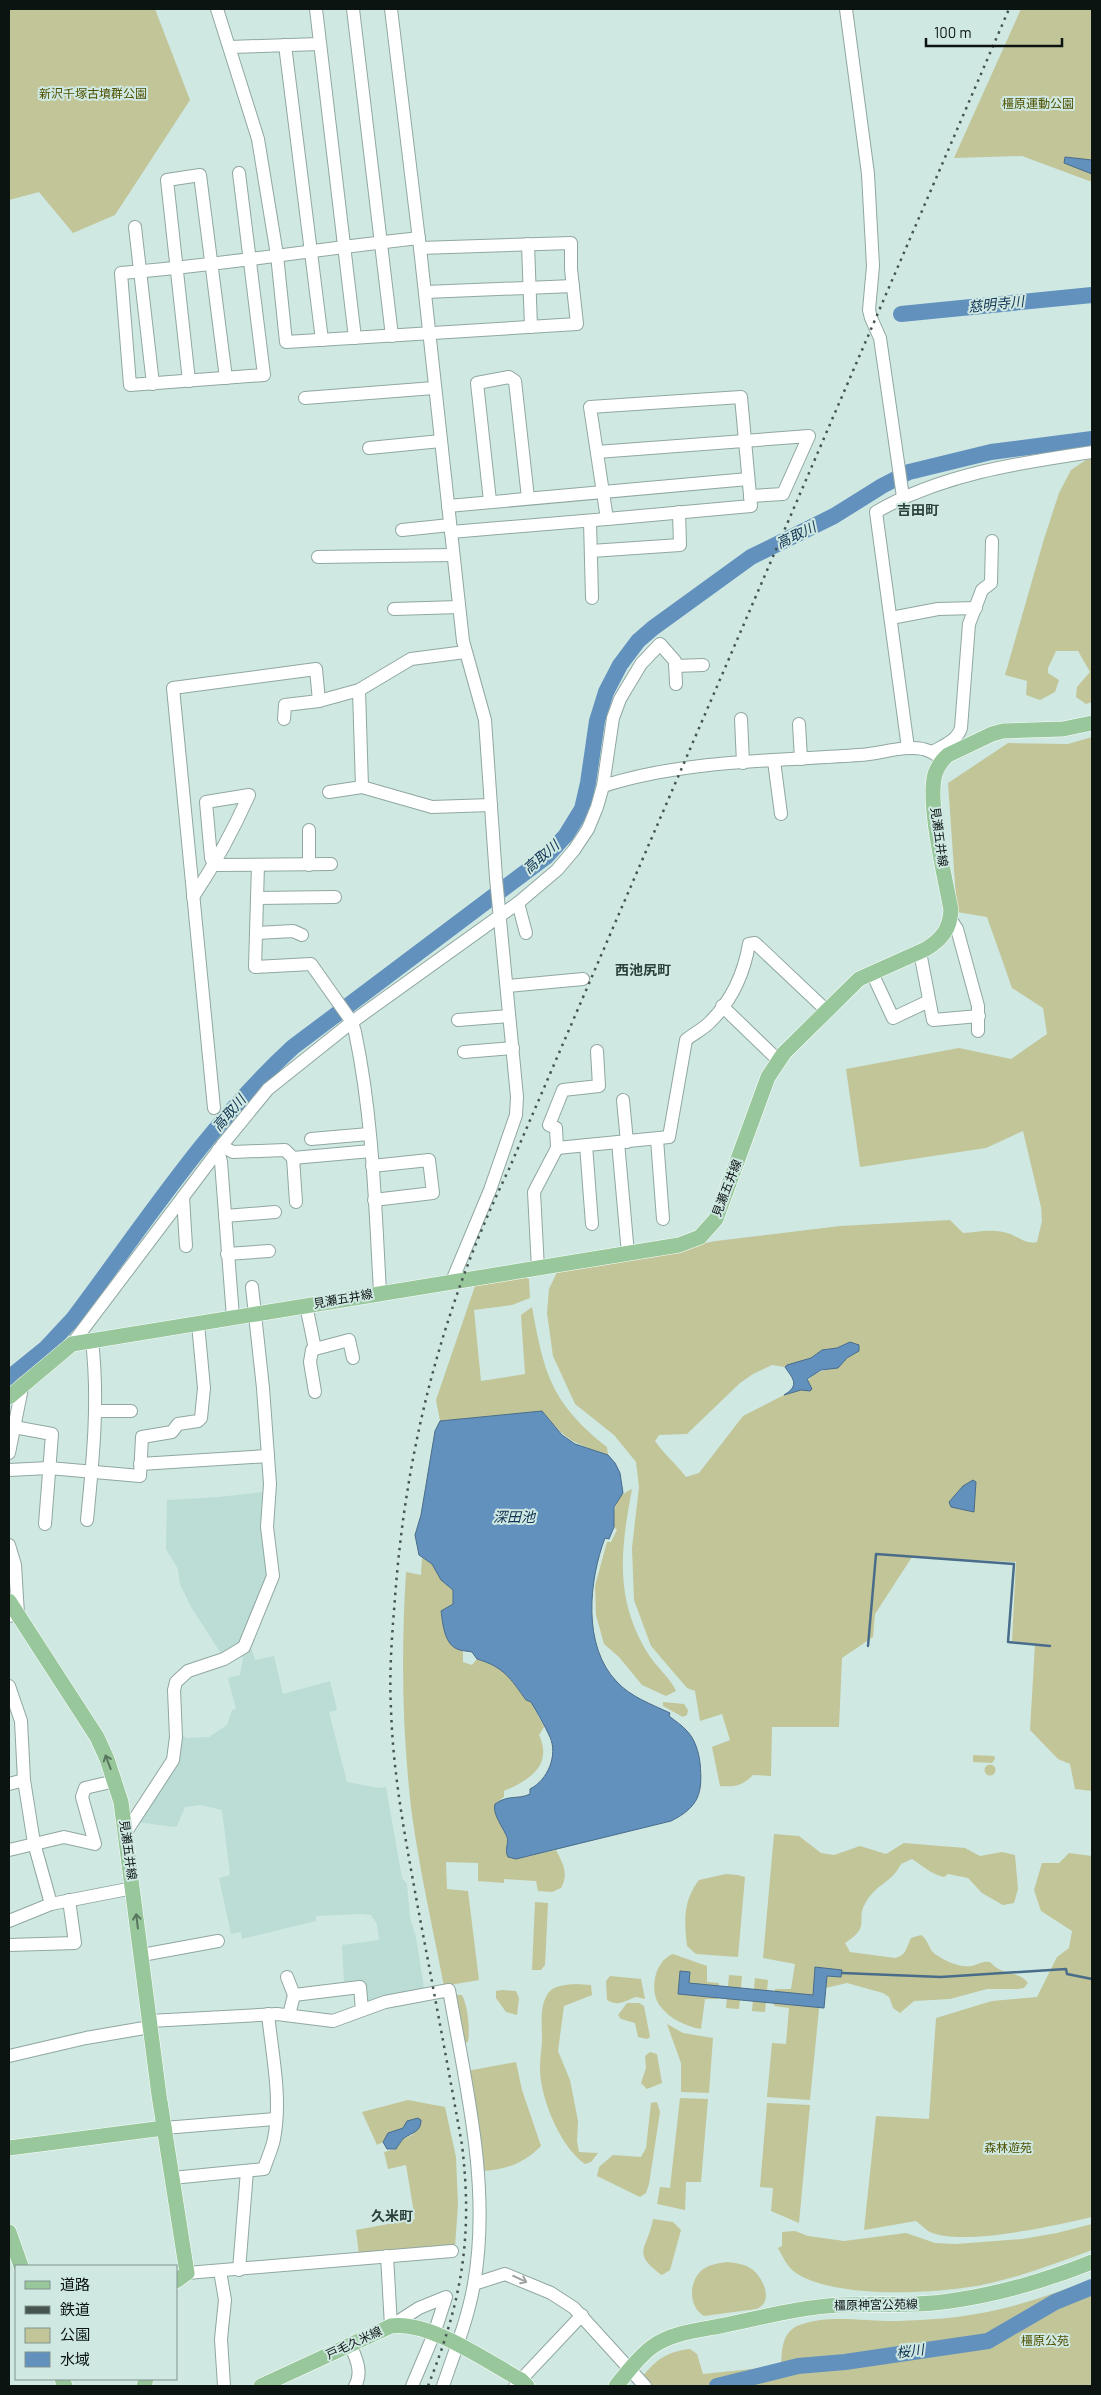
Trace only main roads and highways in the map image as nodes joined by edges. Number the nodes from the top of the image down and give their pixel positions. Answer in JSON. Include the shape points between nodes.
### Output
{"nodes":[{"id":1,"x":1092,"y":723,"type":"edge"},
{"id":2,"x":9,"y":1397,"type":"edge"},
{"id":3,"x":9,"y":1601,"type":"edge"},
{"id":4,"x":13,"y":1615,"type":"edge"},
{"id":5,"x":164,"y":2128,"type":"junction"},
{"id":6,"x":9,"y":2148,"type":"edge"},
{"id":7,"x":9,"y":2232,"type":"edge"},
{"id":8,"x":1092,"y":2262,"type":"edge"},
{"id":9,"x":21,"y":2265,"type":"edge"},
{"id":10,"x":181,"y":2277,"type":"edge"},
{"id":11,"x":521,"y":2384,"type":"edge"},
{"id":12,"x":261,"y":2386,"type":"edge"},
{"id":13,"x":616,"y":2386,"type":"edge"}],
"edges":[{"from":1,"to":2,"type":"main road","name":"見瀬五井線","via":[[1046,731],[1003,731],[948,755],[937,756],[934,795],[951,910],[948,929],[937,943],[851,986],[794,1040],[768,1077],[721,1210],[709,1228],[690,1242],[72,1344]]},
{"from":3,"to":4,"type":"main road","name":"見瀬五井線"},
{"from":5,"to":4,"type":"main road","name":"見瀬五井線","one_way":true,"via":[[126,1832],[115,1781],[97,1737]]},
{"from":5,"to":6,"type":"main road"},
{"from":5,"to":10,"type":"main road","name":"見瀬五井線"},
{"from":7,"to":9,"type":"main road"},
{"from":8,"to":13,"type":"main road","name":"橿原神宮公苑線","via":[[1020,2286],[950,2301],[903,2306],[840,2305],[693,2331],[657,2344]]},
{"from":11,"to":12,"type":"main road","name":"戸毛久米線","via":[[457,2345],[434,2334],[400,2325],[391,2326]]}]}
